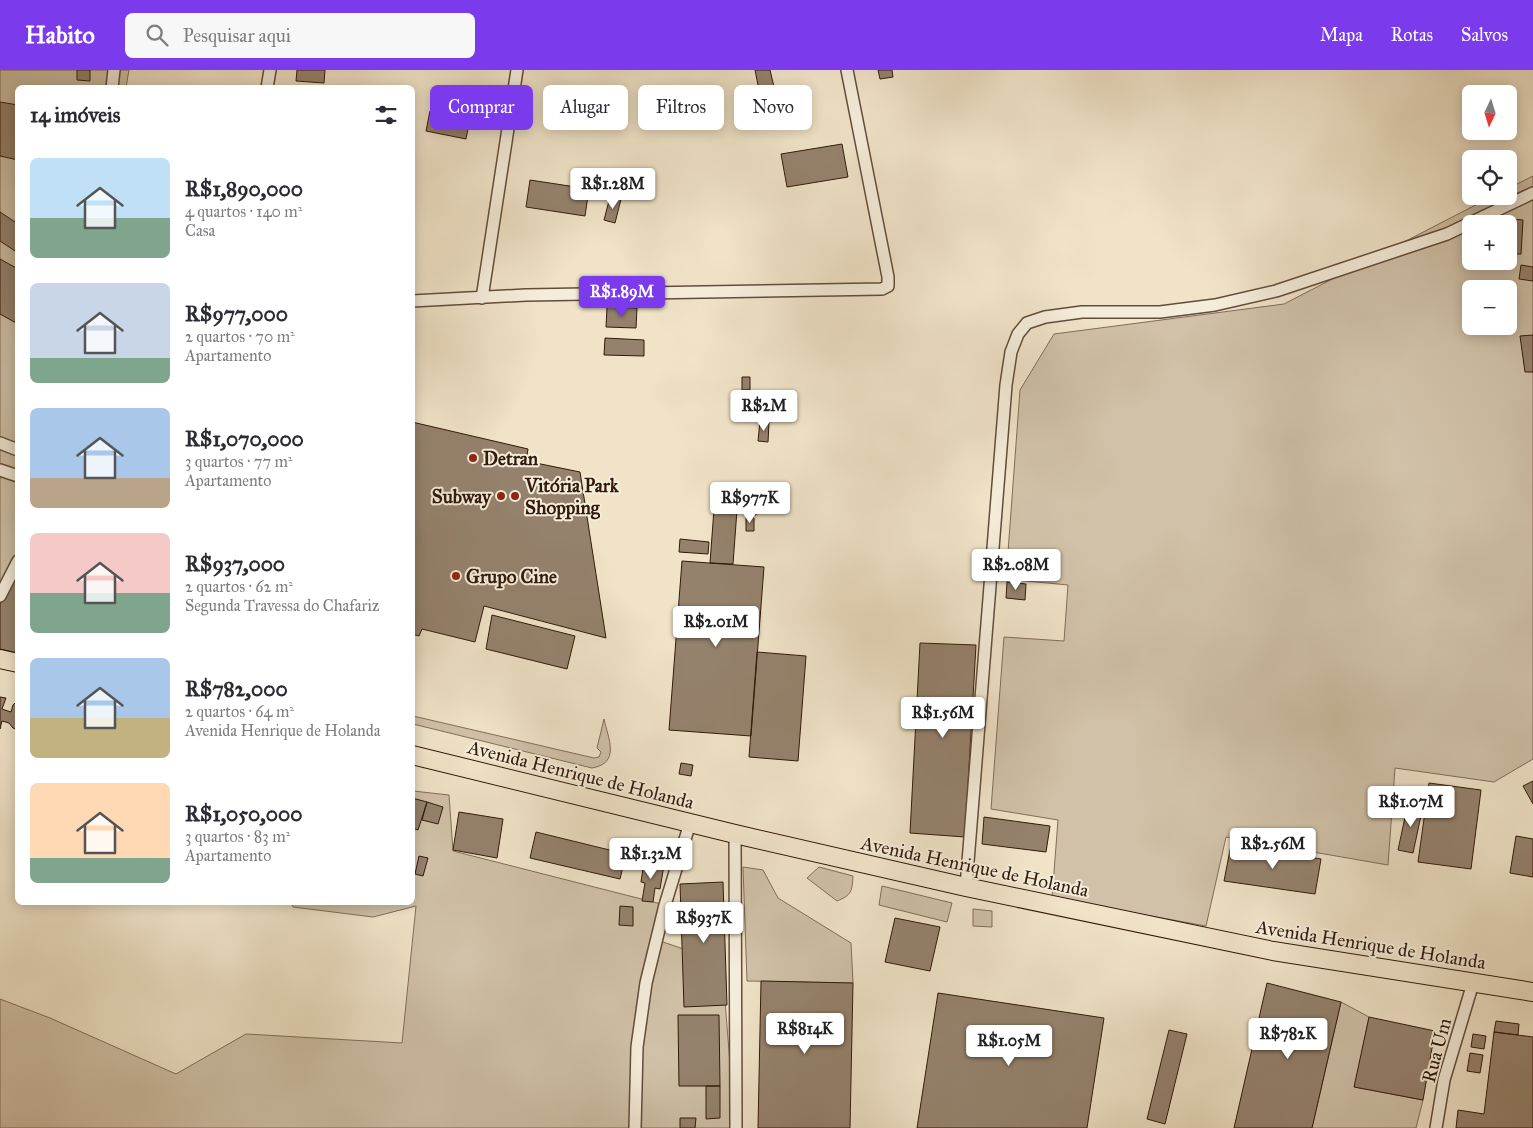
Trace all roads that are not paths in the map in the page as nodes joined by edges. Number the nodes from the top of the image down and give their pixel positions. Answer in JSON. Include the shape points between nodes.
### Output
{"nodes":[{"id":1,"x":114,"y":70,"type":"edge"},
{"id":2,"x":270,"y":70,"type":"edge"},
{"id":3,"x":517,"y":70,"type":"edge"},
{"id":4,"x":847,"y":70,"type":"edge"},
{"id":5,"x":112,"y":85,"type":"edge"},
{"id":6,"x":268,"y":85,"type":"edge"},
{"id":7,"x":1533,"y":193,"type":"edge"},
{"id":8,"x":482,"y":298,"type":"junction"},
{"id":9,"x":415,"y":300,"type":"edge"},
{"id":10,"x":0,"y":443,"type":"edge"},
{"id":11,"x":15,"y":449,"type":"edge"},
{"id":12,"x":0,"y":470,"type":"edge"},
{"id":13,"x":15,"y":475,"type":"edge"},
{"id":14,"x":15,"y":567,"type":"edge"},
{"id":15,"x":0,"y":596,"type":"edge"},
{"id":16,"x":0,"y":659,"type":"edge"},
{"id":17,"x":15,"y":662,"type":"edge"},
{"id":18,"x":415,"y":756,"type":"edge"},
{"id":19,"x":690,"y":823,"type":"junction"},
{"id":20,"x":735,"y":834,"type":"junction"},
{"id":21,"x":966,"y":887,"type":"junction"},
{"id":22,"x":1473,"y":983,"type":"junction"},
{"id":23,"x":1533,"y":992,"type":"edge"},
{"id":24,"x":635,"y":1128,"type":"edge"},
{"id":25,"x":736,"y":1128,"type":"edge"},
{"id":26,"x":1436,"y":1128,"type":"edge"}],
"edges":[{"from":1,"to":5,"type":"street"},
{"from":2,"to":6,"type":"street"},
{"from":3,"to":8,"type":"street"},
{"from":4,"to":8,"type":"street","via":[[888,277],[886,288]]},
{"from":7,"to":21,"type":"street","via":[[1447,234],[1276,291],[1215,305],[1160,312],[1082,312],[1045,317],[1027,323],[1018,334],[1011,352],[1006,385]]},
{"from":8,"to":9,"type":"street"},
{"from":10,"to":11,"type":"street"},
{"from":12,"to":13,"type":"street"},
{"from":14,"to":15,"type":"street"},
{"from":16,"to":17,"type":"main road"},
{"from":18,"to":19,"type":"main road","name":"Avenida Henrique de Holanda"},
{"from":19,"to":20,"type":"main road","name":"Avenida Henrique de Holanda"},
{"from":19,"to":24,"type":"street","via":[[646,983],[637,1047]]},
{"from":20,"to":21,"type":"main road","name":"Avenida Henrique de Holanda"},
{"from":20,"to":25,"type":"street"},
{"from":21,"to":22,"type":"main road","name":"Avenida Henrique de Holanda","via":[[1273,951]]},
{"from":22,"to":23,"type":"main road","name":"Avenida Henrique de Holanda"},
{"from":22,"to":26,"type":"street","name":"Rua Um","via":[[1444,1080]]}]}
